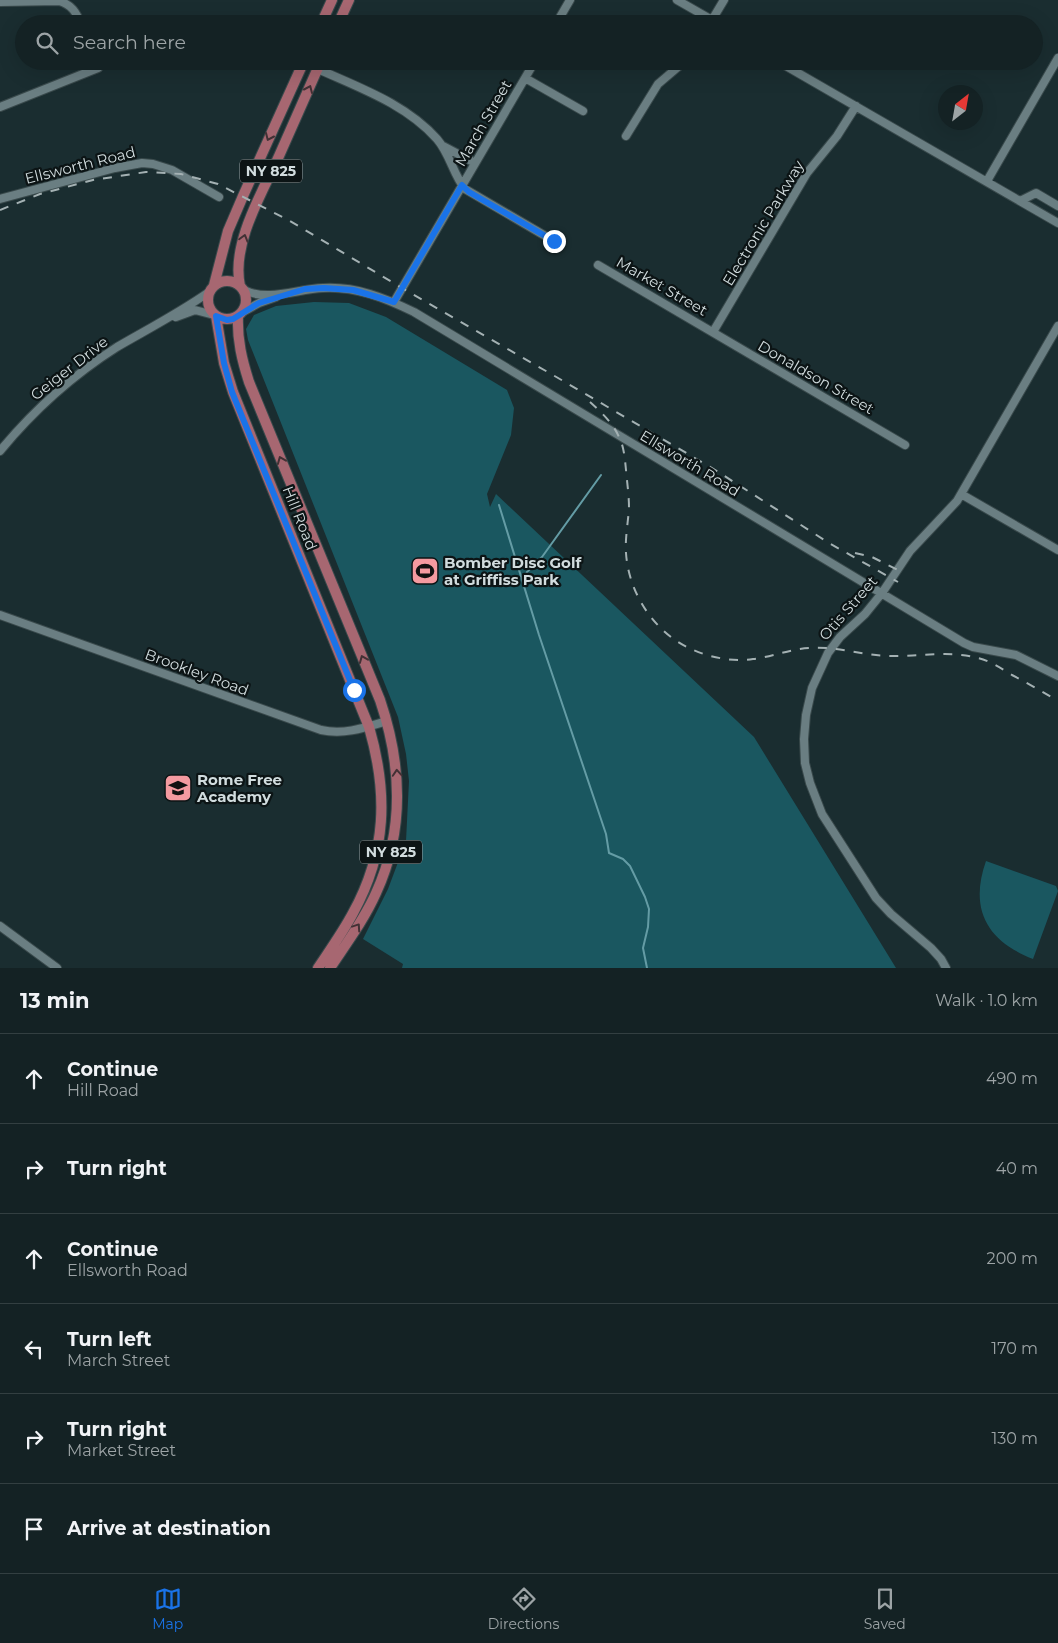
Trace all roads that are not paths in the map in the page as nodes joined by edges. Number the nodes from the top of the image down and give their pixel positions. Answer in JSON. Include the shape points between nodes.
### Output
{"nodes":[{"id":1,"x":332,"y":0,"type":"edge"},
{"id":2,"x":349,"y":0,"type":"edge"},
{"id":3,"x":570,"y":0,"type":"edge"},
{"id":4,"x":677,"y":0,"type":"edge"},
{"id":5,"x":724,"y":0,"type":"edge"},
{"id":6,"x":0,"y":2,"type":"edge"},
{"id":7,"x":77,"y":15,"type":"edge"},
{"id":8,"x":325,"y":15,"type":"edge"},
{"id":9,"x":342,"y":15,"type":"edge"},
{"id":10,"x":561,"y":15,"type":"edge"},
{"id":11,"x":703,"y":15,"type":"edge"},
{"id":12,"x":715,"y":15,"type":"edge"},
{"id":13,"x":1058,"y":58,"type":"edge"},
{"id":14,"x":93,"y":70,"type":"edge"},
{"id":15,"x":300,"y":70,"type":"edge"},
{"id":16,"x":318,"y":70,"type":"edge"},
{"id":17,"x":329,"y":70,"type":"edge"},
{"id":18,"x":529,"y":70,"type":"edge"},
{"id":19,"x":676,"y":70,"type":"edge"},
{"id":20,"x":793,"y":70,"type":"edge"},
{"id":21,"x":525,"y":78,"type":"junction"},
{"id":22,"x":856,"y":106,"type":"junction"},
{"id":23,"x":0,"y":107,"type":"edge"},
{"id":24,"x":583,"y":111,"type":"dead end"},
{"id":25,"x":626,"y":136,"type":"dead end"},
{"id":26,"x":441,"y":145,"type":"junction"},
{"id":27,"x":475,"y":163,"type":"junction"},
{"id":28,"x":987,"y":181,"type":"junction"},
{"id":29,"x":462,"y":185,"type":"junction"},
{"id":30,"x":219,"y":198,"type":"dead end"},
{"id":31,"x":0,"y":199,"type":"edge"},
{"id":32,"x":1020,"y":201,"type":"junction"},
{"id":33,"x":1058,"y":206,"type":"edge"},
{"id":34,"x":1058,"y":223,"type":"edge"},
{"id":35,"x":554,"y":241,"type":"dead end"},
{"id":36,"x":598,"y":265,"type":"dead end"},
{"id":37,"x":212,"y":288,"type":"junction"},
{"id":38,"x":242,"y":288,"type":"junction"},
{"id":39,"x":305,"y":289,"type":"junction"},
{"id":40,"x":394,"y":302,"type":"junction"},
{"id":41,"x":240,"y":314,"type":"junction"},
{"id":42,"x":215,"y":316,"type":"junction"},
{"id":43,"x":165,"y":321,"type":"junction"},
{"id":44,"x":1058,"y":326,"type":"edge"},
{"id":45,"x":713,"y":332,"type":"junction"},
{"id":46,"x":905,"y":445,"type":"dead end"},
{"id":47,"x":0,"y":451,"type":"edge"},
{"id":48,"x":961,"y":494,"type":"junction"},
{"id":49,"x":1058,"y":550,"type":"edge"},
{"id":50,"x":882,"y":593,"type":"junction"},
{"id":51,"x":0,"y":616,"type":"edge"},
{"id":52,"x":1058,"y":676,"type":"edge"},
{"id":53,"x":387,"y":721,"type":"junction"},
{"id":54,"x":368,"y":727,"type":"junction"},
{"id":55,"x":0,"y":926,"type":"edge"},
{"id":56,"x":56,"y":968,"type":"edge"},
{"id":57,"x":318,"y":968,"type":"edge"},
{"id":58,"x":330,"y":968,"type":"edge"},
{"id":59,"x":946,"y":968,"type":"edge"}],
"edges":[{"from":1,"to":8,"type":"main road"},
{"from":2,"to":9,"type":"main road"},
{"from":3,"to":10,"type":"street"},
{"from":4,"to":11,"type":"street"},
{"from":5,"to":12,"type":"street"},
{"from":6,"to":7,"type":"street","via":[[59,1],[75,10]]},
{"from":13,"to":28,"type":"street"},
{"from":14,"to":23,"type":"street"},
{"from":15,"to":37,"type":"main road","number":"NY 825","one_way":true,"via":[[228,231]]},
{"from":38,"to":16,"type":"main road","number":"NY 825","one_way":true,"via":[[238,264],[250,219]]},
{"from":17,"to":26,"type":"street","via":[[401,109],[421,123]]},
{"from":18,"to":21,"type":"street","name":"March Street"},
{"from":19,"to":25,"type":"street","via":[[658,84]]},
{"from":20,"to":22,"type":"street"},
{"from":21,"to":24,"type":"street"},
{"from":21,"to":27,"type":"street","name":"March Street"},
{"from":22,"to":28,"type":"street"},
{"from":22,"to":45,"type":"street","name":"Electronic Parkway","via":[[807,173]]},
{"from":26,"to":27,"type":"street"},
{"from":26,"to":29,"type":"street"},
{"from":27,"to":29,"type":"street","name":"March Street"},
{"from":28,"to":32,"type":"street"},
{"from":29,"to":35,"type":"street"},
{"from":29,"to":40,"type":"street","name":"March Street"},
{"from":30,"to":31,"type":"street","name":"Ellsworth Road","via":[[172,170],[142,163]]},
{"from":32,"to":33,"type":"street","via":[[1036,193]]},
{"from":32,"to":34,"type":"street"},
{"from":36,"to":45,"type":"street","name":"Market Street"},
{"from":37,"to":38,"type":"main road","via":[[219,282],[230,281]]},
{"from":37,"to":42,"type":"main road","number":"NY 825","via":[[208,304]]},
{"from":37,"to":43,"type":"street","name":"Geiger Drive"},
{"from":38,"to":39,"type":"street","name":"Ellsworth Road","via":[[258,295]]},
{"from":38,"to":41,"type":"main road","number":"NY 825","via":[[246,302]]},
{"from":39,"to":40,"type":"street","name":"Ellsworth Road","via":[[353,290]]},
{"from":39,"to":41,"type":"street","name":"Ellsworth Road","via":[[259,303]]},
{"from":40,"to":50,"type":"street","name":"Ellsworth Road"},
{"from":41,"to":42,"type":"main road","via":[[227,320]]},
{"from":53,"to":41,"type":"main road","name":"Hill Road","number":"NY 825","one_way":true,"via":[[249,382],[239,348]]},
{"from":42,"to":43,"type":"street","name":"Geiger Drive","via":[[195,310]]},
{"from":42,"to":54,"type":"main road","name":"Hill Road","number":"NY 825","via":[[232,392]]},
{"from":43,"to":47,"type":"street","name":"Geiger Drive","via":[[117,347],[76,377],[33,414]]},
{"from":44,"to":48,"type":"street","name":"Otis Street"},
{"from":45,"to":46,"type":"street","name":"Donaldson Street"},
{"from":48,"to":49,"type":"street"},
{"from":48,"to":50,"type":"street","name":"Otis Street","via":[[951,509],[910,551]]},
{"from":50,"to":52,"type":"street","name":"Ellsworth Road","via":[[964,643],[1016,655]]},
{"from":50,"to":59,"type":"street","name":"Otis Street","via":[[840,637],[820,669],[806,715],[806,763],[822,814],[876,898],[941,958]]},
{"from":51,"to":54,"type":"street","name":"Brookley Road","via":[[320,730],[337,733]]},
{"from":53,"to":54,"type":"street","name":"Brookley Road"},
{"from":58,"to":53,"type":"main road","number":"NY 825","one_way":true,"via":[[368,908],[391,850],[398,802],[397,771]]},
{"from":54,"to":57,"type":"main road","number":"NY 825","via":[[379,768],[382,796],[378,842],[367,884]]},
{"from":55,"to":56,"type":"street"}]}
